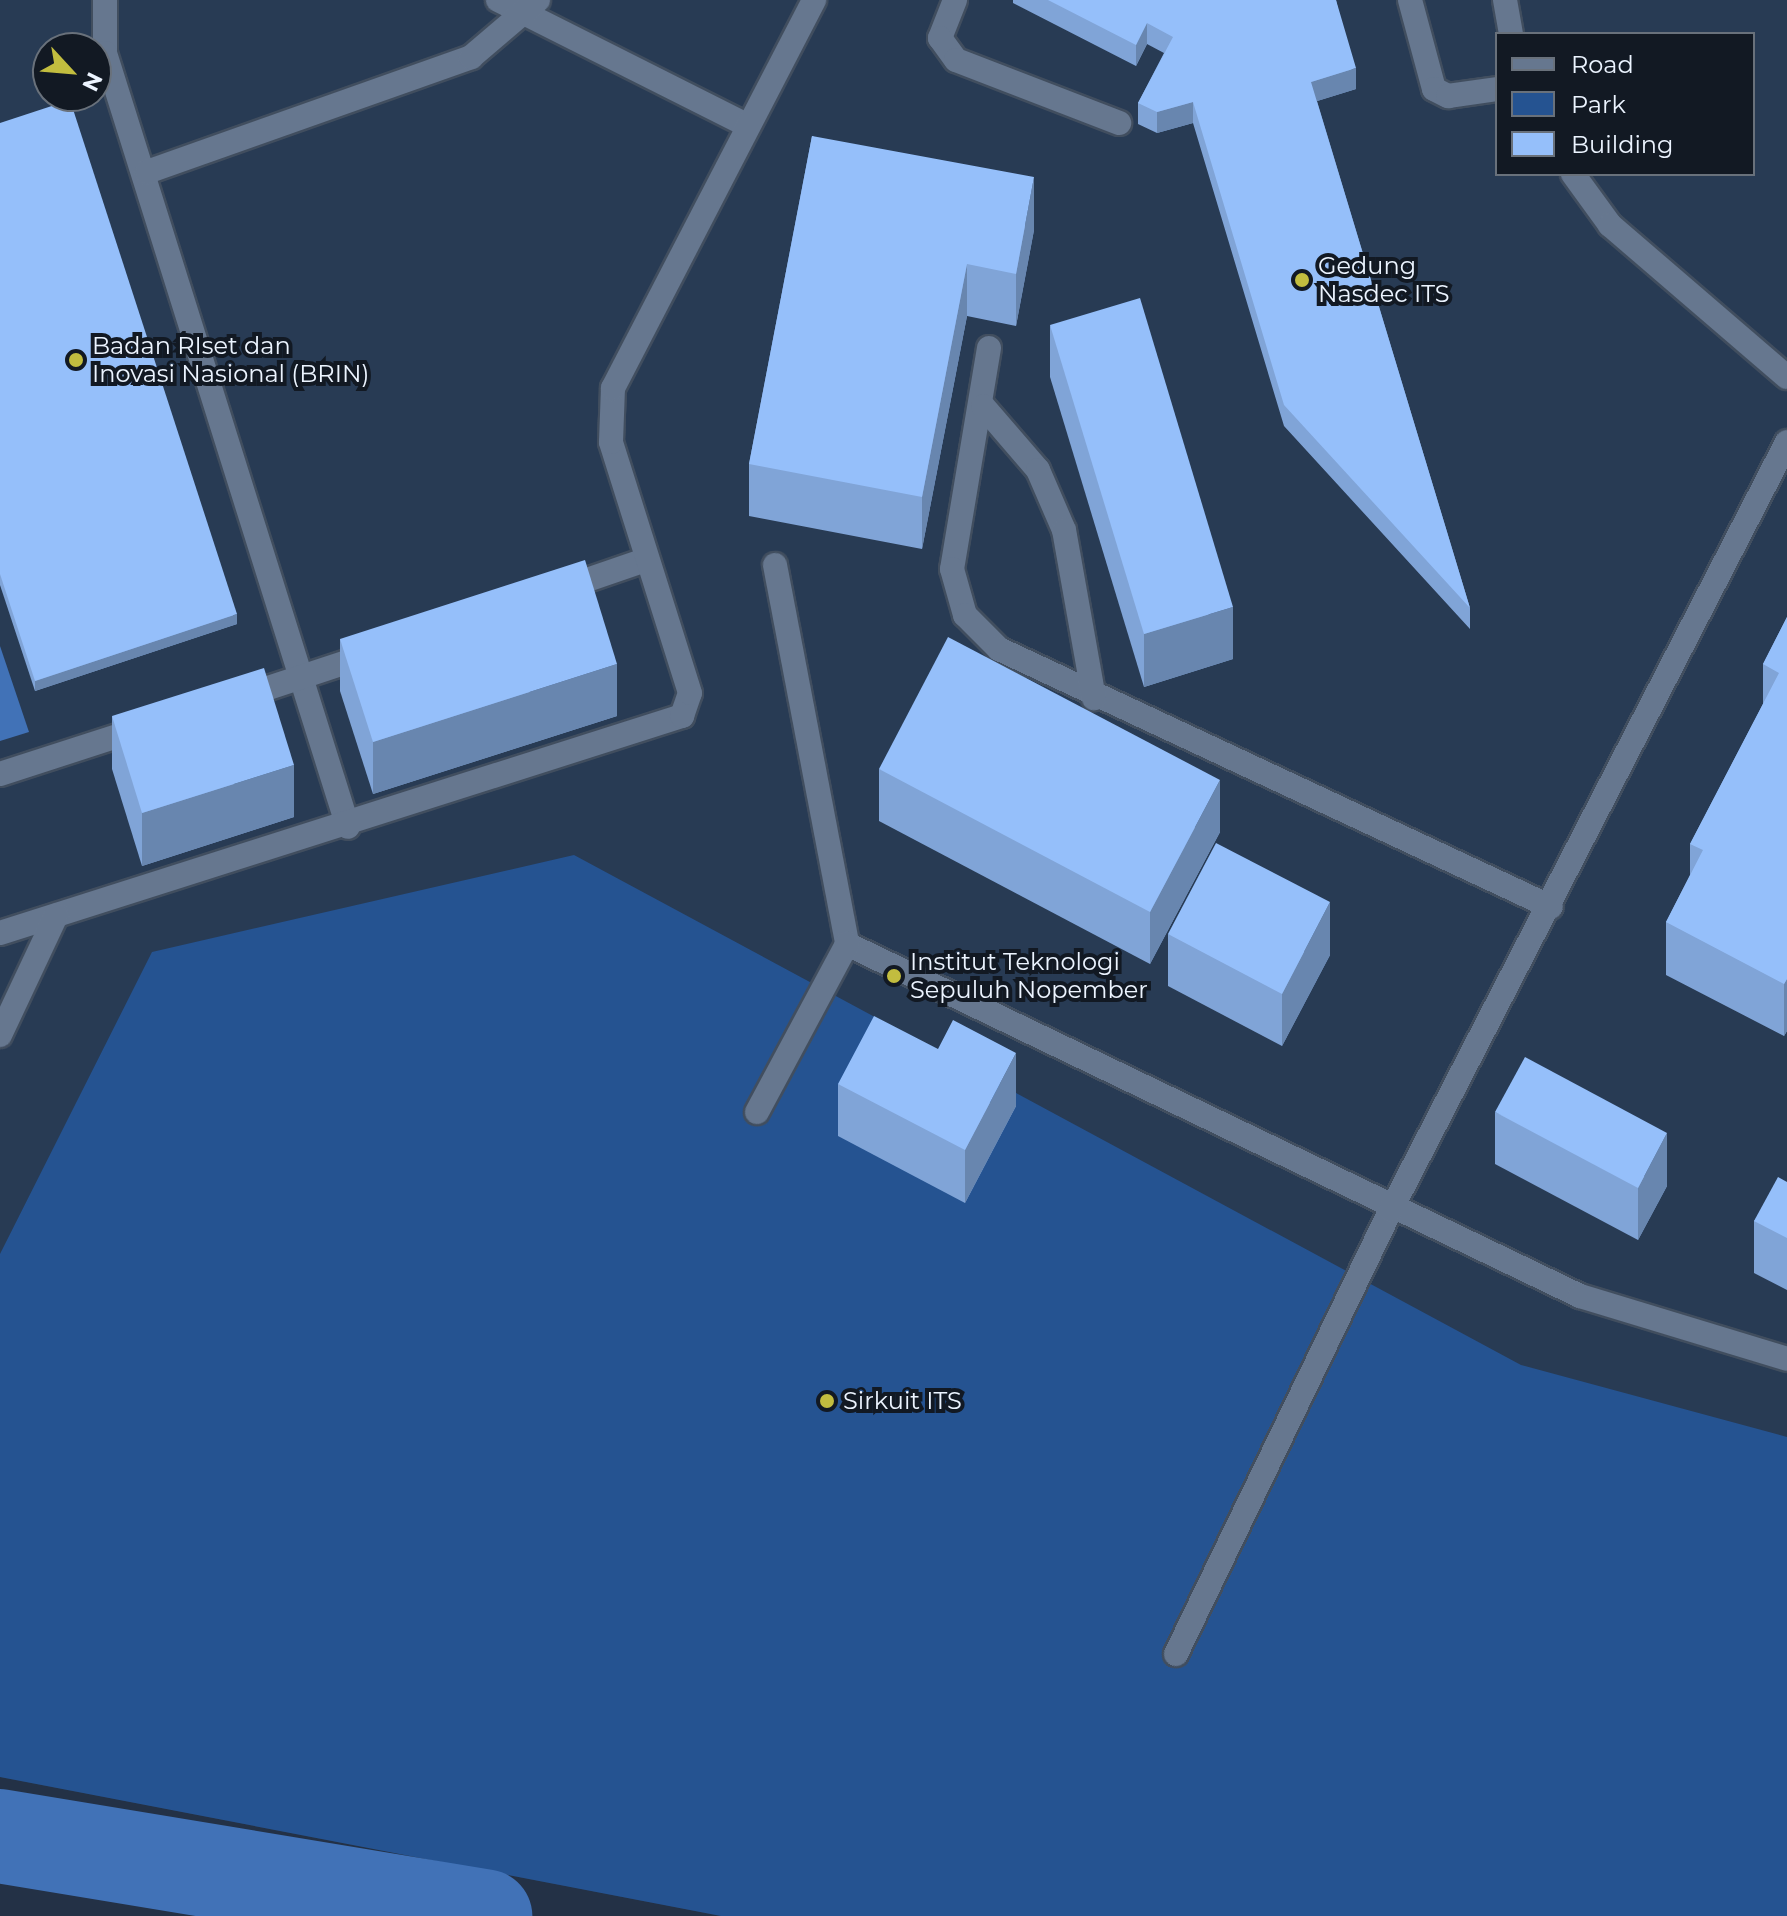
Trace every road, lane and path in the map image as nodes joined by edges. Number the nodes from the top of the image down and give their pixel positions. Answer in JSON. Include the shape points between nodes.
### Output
{"nodes":[{"id":1,"x":105,"y":0,"type":"edge"},
{"id":2,"x":498,"y":0,"type":"edge"},
{"id":3,"x":814,"y":0,"type":"edge"},
{"id":4,"x":955,"y":0,"type":"edge"},
{"id":5,"x":1410,"y":0,"type":"edge"},
{"id":6,"x":1505,"y":0,"type":"edge"},
{"id":7,"x":533,"y":7,"type":"edge"},
{"id":8,"x":1511,"y":32,"type":"edge"},
{"id":9,"x":1495,"y":89,"type":"edge"},
{"id":10,"x":1119,"y":123,"type":"dead end"},
{"id":11,"x":745,"y":124,"type":"junction"},
{"id":12,"x":147,"y":172,"type":"junction"},
{"id":13,"x":1574,"y":176,"type":"edge"},
{"id":14,"x":989,"y":348,"type":"dead end"},
{"id":15,"x":1787,"y":377,"type":"edge"},
{"id":16,"x":983,"y":406,"type":"junction"},
{"id":17,"x":1787,"y":442,"type":"edge"},
{"id":18,"x":645,"y":560,"type":"junction"},
{"id":19,"x":775,"y":565,"type":"dead end"},
{"id":20,"x":540,"y":596,"type":"edge"},
{"id":21,"x":389,"y":647,"type":"edge"},
{"id":22,"x":299,"y":678,"type":"junction"},
{"id":23,"x":1094,"y":698,"type":"junction"},
{"id":24,"x":209,"y":707,"type":"edge"},
{"id":25,"x":164,"y":721,"type":"edge"},
{"id":26,"x":0,"y":774,"type":"edge"},
{"id":27,"x":348,"y":827,"type":"junction"},
{"id":28,"x":1551,"y":907,"type":"junction"},
{"id":29,"x":56,"y":916,"type":"junction"},
{"id":30,"x":0,"y":933,"type":"edge"},
{"id":31,"x":847,"y":944,"type":"junction"},
{"id":32,"x":0,"y":1035,"type":"edge"},
{"id":33,"x":757,"y":1112,"type":"dead end"},
{"id":34,"x":1391,"y":1210,"type":"junction"},
{"id":35,"x":1787,"y":1359,"type":"edge"},
{"id":36,"x":1176,"y":1654,"type":"dead end"}],
"edges":[{"from":1,"to":12,"type":"lane","via":[[105,53]]},
{"from":2,"to":7,"type":"lane"},
{"from":3,"to":11,"type":"lane"},
{"from":4,"to":10,"type":"lane","via":[[940,38],[956,60]]},
{"from":5,"to":9,"type":"lane","via":[[1434,89],[1448,96]]},
{"from":6,"to":8,"type":"lane"},
{"from":7,"to":11,"type":"lane"},
{"from":7,"to":12,"type":"lane","via":[[471,57]]},
{"from":11,"to":18,"type":"lane","via":[[613,388],[611,442]]},
{"from":12,"to":22,"type":"lane"},
{"from":13,"to":15,"type":"lane","via":[[1610,225]]},
{"from":14,"to":16,"type":"lane"},
{"from":16,"to":23,"type":"lane","via":[[1038,470],[1064,530]]},
{"from":16,"to":23,"type":"lane","via":[[952,569],[965,615],[999,649]]},
{"from":17,"to":28,"type":"lane"},
{"from":18,"to":20,"type":"lane"},
{"from":18,"to":27,"type":"lane","via":[[690,693],[682,716]]},
{"from":19,"to":31,"type":"lane"},
{"from":21,"to":22,"type":"lane"},
{"from":22,"to":24,"type":"lane"},
{"from":22,"to":27,"type":"lane"},
{"from":23,"to":28,"type":"lane"},
{"from":25,"to":26,"type":"lane"},
{"from":27,"to":29,"type":"lane"},
{"from":28,"to":34,"type":"lane"},
{"from":29,"to":30,"type":"lane"},
{"from":29,"to":32,"type":"lane"},
{"from":31,"to":33,"type":"lane"},
{"from":31,"to":34,"type":"lane"},
{"from":34,"to":35,"type":"lane","via":[[1580,1296]]},
{"from":34,"to":36,"type":"lane"}]}
